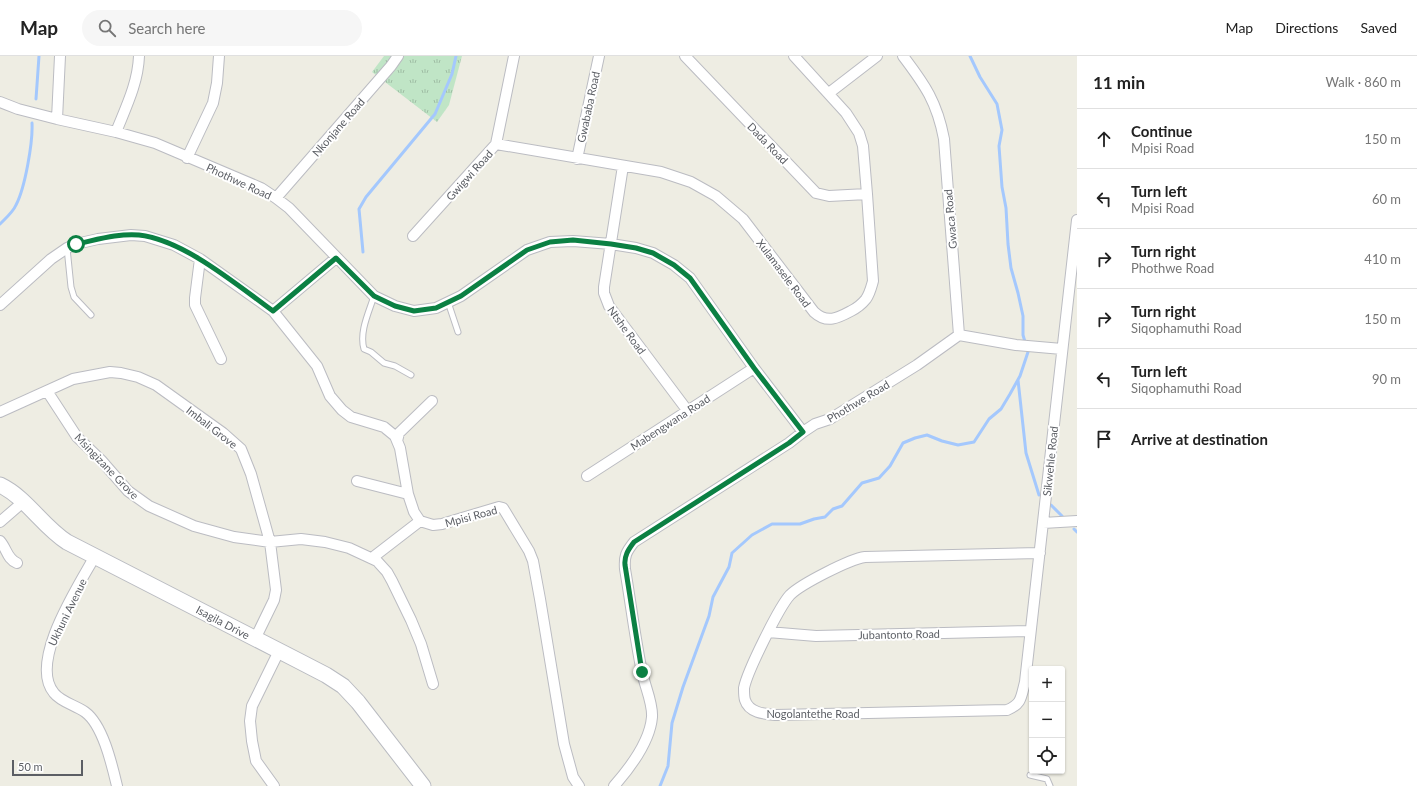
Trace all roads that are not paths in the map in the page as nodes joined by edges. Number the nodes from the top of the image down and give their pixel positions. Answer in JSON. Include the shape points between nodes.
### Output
{"nodes":[{"id":1,"x":60,"y":56,"type":"edge"},
{"id":2,"x":140,"y":56,"type":"edge"},
{"id":3,"x":219,"y":56,"type":"edge"},
{"id":4,"x":398,"y":56,"type":"edge"},
{"id":5,"x":514,"y":56,"type":"edge"},
{"id":6,"x":599,"y":56,"type":"edge"},
{"id":7,"x":685,"y":56,"type":"edge"},
{"id":8,"x":794,"y":56,"type":"edge"},
{"id":9,"x":877,"y":56,"type":"edge"},
{"id":10,"x":903,"y":56,"type":"edge"},
{"id":11,"x":830,"y":94,"type":"junction"},
{"id":12,"x":0,"y":102,"type":"edge"},
{"id":13,"x":57,"y":119,"type":"junction"},
{"id":14,"x":116,"y":132,"type":"junction"},
{"id":15,"x":496,"y":144,"type":"junction"},
{"id":16,"x":188,"y":158,"type":"junction"},
{"id":17,"x":577,"y":159,"type":"junction"},
{"id":18,"x":623,"y":166,"type":"junction"},
{"id":19,"x":867,"y":194,"type":"junction"},
{"id":20,"x":276,"y":198,"type":"junction"},
{"id":21,"x":1077,"y":220,"type":"edge"},
{"id":22,"x":413,"y":236,"type":"dead end"},
{"id":23,"x":611,"y":244,"type":"junction"},
{"id":24,"x":67,"y":248,"type":"junction"},
{"id":25,"x":336,"y":258,"type":"junction"},
{"id":26,"x":200,"y":259,"type":"junction"},
{"id":27,"x":374,"y":296,"type":"junction"},
{"id":28,"x":448,"y":302,"type":"junction"},
{"id":29,"x":0,"y":305,"type":"edge"},
{"id":30,"x":273,"y":311,"type":"junction"},
{"id":31,"x":91,"y":315,"type":"dead end"},
{"id":32,"x":458,"y":332,"type":"dead end"},
{"id":33,"x":960,"y":335,"type":"junction"},
{"id":34,"x":1062,"y":349,"type":"junction"},
{"id":35,"x":221,"y":358,"type":"dead end"},
{"id":36,"x":754,"y":368,"type":"junction"},
{"id":37,"x":411,"y":375,"type":"dead end"},
{"id":38,"x":47,"y":391,"type":"junction"},
{"id":39,"x":432,"y":401,"type":"dead end"},
{"id":40,"x":687,"y":410,"type":"junction"},
{"id":41,"x":0,"y":412,"type":"edge"},
{"id":42,"x":803,"y":432,"type":"junction"},
{"id":43,"x":397,"y":441,"type":"junction"},
{"id":44,"x":586,"y":476,"type":"dead end"},
{"id":45,"x":357,"y":481,"type":"dead end"},
{"id":46,"x":0,"y":485,"type":"edge"},
{"id":47,"x":408,"y":494,"type":"junction"},
{"id":48,"x":23,"y":502,"type":"junction"},
{"id":49,"x":420,"y":521,"type":"junction"},
{"id":50,"x":1077,"y":521,"type":"edge"},
{"id":51,"x":0,"y":522,"type":"edge"},
{"id":52,"x":1043,"y":523,"type":"junction"},
{"id":53,"x":0,"y":541,"type":"edge"},
{"id":54,"x":270,"y":542,"type":"junction"},
{"id":55,"x":1040,"y":553,"type":"junction"},
{"id":56,"x":95,"y":556,"type":"junction"},
{"id":57,"x":372,"y":558,"type":"junction"},
{"id":58,"x":17,"y":563,"type":"dead end"},
{"id":59,"x":1030,"y":631,"type":"junction"},
{"id":60,"x":768,"y":632,"type":"junction"},
{"id":61,"x":255,"y":639,"type":"junction"},
{"id":62,"x":279,"y":651,"type":"junction"},
{"id":63,"x":433,"y":684,"type":"dead end"},
{"id":64,"x":1020,"y":702,"type":"joint"},
{"id":65,"x":1030,"y":775,"type":"dead end"},
{"id":66,"x":117,"y":786,"type":"edge"},
{"id":67,"x":274,"y":786,"type":"edge"},
{"id":68,"x":423,"y":786,"type":"edge"},
{"id":69,"x":579,"y":786,"type":"edge"},
{"id":70,"x":614,"y":786,"type":"edge"},
{"id":71,"x":1050,"y":786,"type":"edge"}],
"edges":[{"from":1,"to":13,"type":"street"},
{"from":2,"to":14,"type":"street","via":[[132,93]]},
{"from":3,"to":16,"type":"street","via":[[213,103]]},
{"from":4,"to":20,"type":"street","name":"Nkonjane Road"},
{"from":5,"to":15,"type":"street","name":"Gwigwi Road"},
{"from":6,"to":17,"type":"street","name":"Gwababa Road"},
{"from":7,"to":19,"type":"street","name":"Dada Road","via":[[816,193],[829,196]]},
{"from":8,"to":11,"type":"street","name":"Xulamasele Road"},
{"from":9,"to":11,"type":"street"},
{"from":10,"to":33,"type":"street","name":"Gwaca Road","via":[[934,102],[940,119],[944,139]]},
{"from":11,"to":19,"type":"street","name":"Xulamasele Road","via":[[859,133],[863,146]]},
{"from":12,"to":13,"type":"street","name":"Phothwe Road"},
{"from":13,"to":14,"type":"street","name":"Phothwe Road"},
{"from":14,"to":16,"type":"street","name":"Phothwe Road"},
{"from":15,"to":17,"type":"street","name":"Xulamasele Road"},
{"from":15,"to":22,"type":"street","name":"Gwigwi Road"},
{"from":16,"to":20,"type":"street","name":"Phothwe Road","via":[[261,188]]},
{"from":17,"to":18,"type":"street","name":"Xulamasele Road"},
{"from":18,"to":19,"type":"street","name":"Xulamasele Road","via":[[661,172],[691,182],[716,196],[743,219],[814,312],[825,319],[838,318],[858,306],[866,300],[871,291],[873,281]]},
{"from":18,"to":23,"type":"street","name":"Ntshe Road"},
{"from":20,"to":25,"type":"street","name":"Phothwe Road","via":[[289,208]]},
{"from":21,"to":34,"type":"street","name":"Sikwehle Road"},
{"from":23,"to":28,"type":"street","name":"Phothwe Road","via":[[573,240],[550,242],[527,250],[461,296]]},
{"from":23,"to":36,"type":"street","name":"Phothwe Road","via":[[653,253],[690,278]]},
{"from":23,"to":40,"type":"street","name":"Ntshe Road","via":[[604,287],[609,306]]},
{"from":24,"to":26,"type":"street","via":[[98,239],[138,235],[174,245]]},
{"from":24,"to":29,"type":"street"},
{"from":24,"to":31,"type":"lane","via":[[74,297]]},
{"from":25,"to":27,"type":"street","name":"Phothwe Road"},
{"from":25,"to":30,"type":"street"},
{"from":26,"to":30,"type":"street"},
{"from":26,"to":35,"type":"street","via":[[195,305]]},
{"from":27,"to":28,"type":"street","name":"Phothwe Road","via":[[414,311],[436,308]]},
{"from":27,"to":37,"type":"lane","via":[[363,329],[364,349],[384,363]]},
{"from":28,"to":32,"type":"lane"},
{"from":30,"to":43,"type":"street","via":[[317,366],[334,403],[352,417],[384,427]]},
{"from":33,"to":34,"type":"street"},
{"from":33,"to":42,"type":"street","name":"Phothwe Road","via":[[830,419]]},
{"from":34,"to":52,"type":"street","name":"Sikwehle Road"},
{"from":36,"to":40,"type":"street","name":"Mabengwana Road"},
{"from":36,"to":42,"type":"street","name":"Phothwe Road"},
{"from":38,"to":41,"type":"street","name":"Imbali Grove"},
{"from":38,"to":54,"type":"street","name":"Msingizane Grove","via":[[77,437],[140,501],[194,526],[234,537]]},
{"from":38,"to":54,"type":"street","name":"Imbali Grove","via":[[73,379],[110,372],[138,377],[156,385],[241,449],[251,474]]},
{"from":39,"to":43,"type":"street","via":[[399,433]]},
{"from":40,"to":44,"type":"street","name":"Mabengwana Road"},
{"from":42,"to":70,"type":"street","via":[[634,542],[627,552],[624,559],[652,717],[642,748]]},
{"from":43,"to":47,"type":"street"},
{"from":45,"to":47,"type":"street"},
{"from":46,"to":48,"type":"street","name":"Isagila Drive"},
{"from":47,"to":49,"type":"street"},
{"from":48,"to":51,"type":"street"},
{"from":48,"to":56,"type":"street","name":"Isagila Drive","via":[[60,538]]},
{"from":49,"to":57,"type":"street"},
{"from":49,"to":69,"type":"street","name":"Mpisi Road","via":[[433,525],[448,523],[500,507],[521,537],[533,561],[564,744],[573,777]]},
{"from":50,"to":52,"type":"street"},
{"from":52,"to":55,"type":"street","name":"Sikwehle Road"},
{"from":53,"to":58,"type":"street","via":[[9,558]]},
{"from":54,"to":57,"type":"street","name":"Msingizane Grove","via":[[301,539],[325,542],[349,548]]},
{"from":54,"to":61,"type":"street","name":"Imbali Grove","via":[[276,596]]},
{"from":55,"to":59,"type":"street","name":"Sikwehle Road"},
{"from":55,"to":60,"type":"street","name":"Nogolantethe Road","via":[[859,558],[792,594],[786,599]]},
{"from":56,"to":61,"type":"street","name":"Isagila Drive"},
{"from":56,"to":66,"type":"street","name":"Ukhuni Avenue","via":[[62,616],[50,645],[47,681],[58,697],[94,720],[105,745]]},
{"from":57,"to":63,"type":"street","name":"Msingizane Grove","via":[[377,560],[397,591],[421,644]]},
{"from":59,"to":60,"type":"street","name":"Jubantonto Road","via":[[816,636]]},
{"from":59,"to":64,"type":"street","name":"Sikwehle Road","via":[[1025,682]]},
{"from":60,"to":64,"type":"street","name":"Nogolantethe Road","via":[[744,687],[748,707],[760,713],[776,715],[1007,710]]},
{"from":61,"to":62,"type":"street","name":"Isagila Drive"},
{"from":62,"to":67,"type":"street","via":[[252,706],[250,721],[256,761]]},
{"from":62,"to":68,"type":"street","name":"Isagila Drive","via":[[343,686]]},
{"from":65,"to":71,"type":"lane","via":[[1047,780]]}]}
